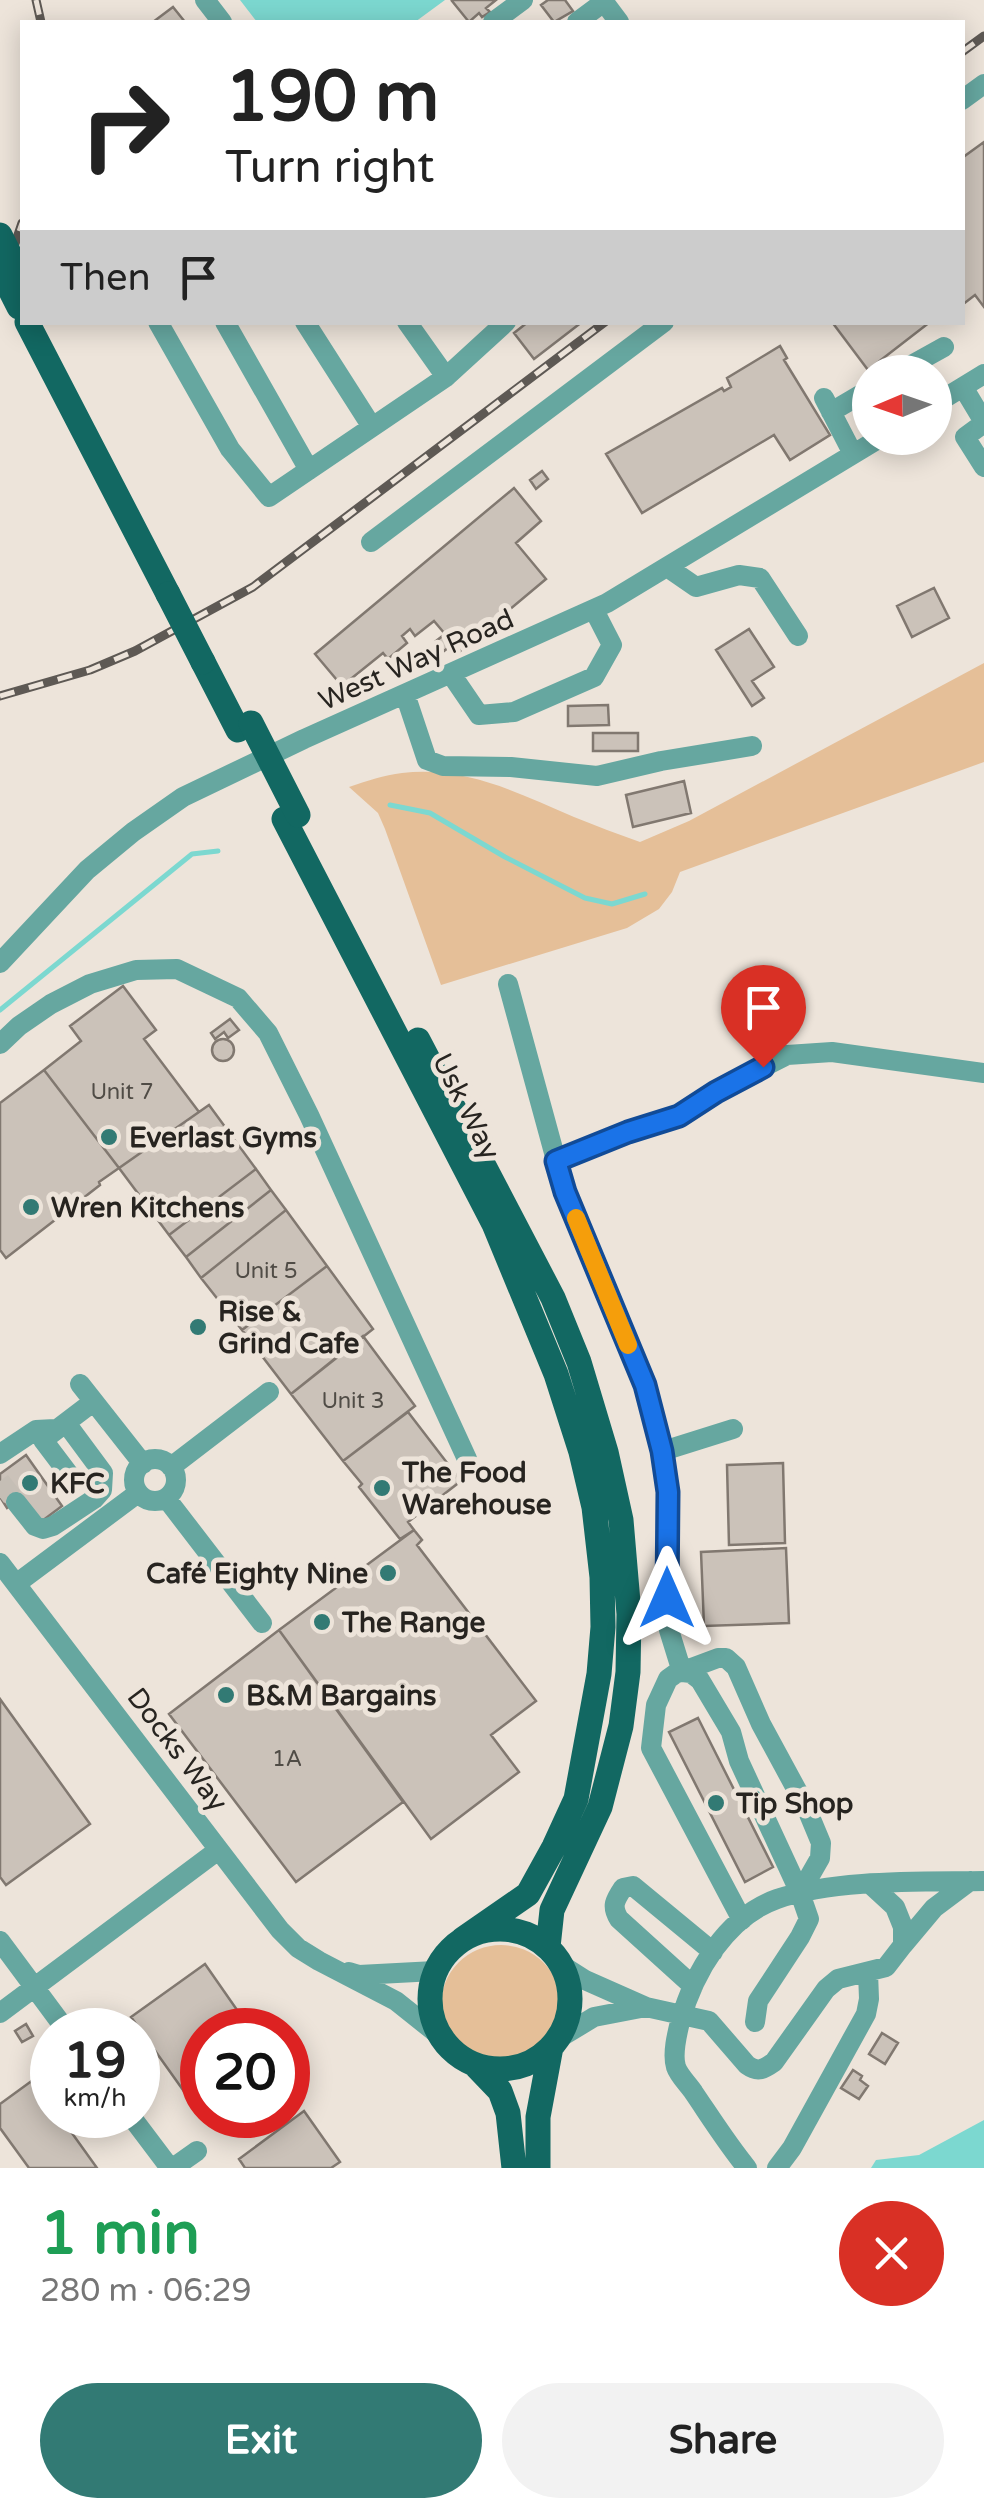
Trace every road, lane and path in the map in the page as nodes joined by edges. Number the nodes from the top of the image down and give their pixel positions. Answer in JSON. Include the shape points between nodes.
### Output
{"nodes":[{"id":1,"x":205,"y":0,"type":"edge"},
{"id":2,"x":523,"y":0,"type":"edge"},
{"id":3,"x":220,"y":20,"type":"edge"},
{"id":4,"x":495,"y":20,"type":"edge"},
{"id":5,"x":580,"y":20,"type":"edge"},
{"id":6,"x":618,"y":20,"type":"edge"},
{"id":7,"x":0,"y":235,"type":"edge"},
{"id":8,"x":0,"y":270,"type":"edge"},
{"id":9,"x":20,"y":275,"type":"edge"},
{"id":10,"x":20,"y":308,"type":"edge"},
{"id":11,"x":29,"y":325,"type":"edge"},
{"id":12,"x":46,"y":325,"type":"edge"},
{"id":13,"x":160,"y":325,"type":"edge"},
{"id":14,"x":227,"y":325,"type":"edge"},
{"id":15,"x":307,"y":325,"type":"edge"},
{"id":16,"x":409,"y":325,"type":"edge"},
{"id":17,"x":503,"y":325,"type":"edge"},
{"id":18,"x":660,"y":325,"type":"edge"},
{"id":19,"x":944,"y":346,"type":"dead end"},
{"id":20,"x":928,"y":355,"type":"edge"},
{"id":21,"x":984,"y":374,"type":"edge"},
{"id":22,"x":446,"y":377,"type":"junction"},
{"id":23,"x":963,"y":386,"type":"junction"},
{"id":24,"x":952,"y":393,"type":"edge"},
{"id":25,"x":852,"y":396,"type":"edge"},
{"id":26,"x":984,"y":422,"type":"edge"},
{"id":27,"x":372,"y":427,"type":"junction"},
{"id":28,"x":852,"y":452,"type":"edge"},
{"id":29,"x":852,"y":455,"type":"edge"},
{"id":30,"x":984,"y":467,"type":"edge"},
{"id":31,"x":308,"y":470,"type":"junction"},
{"id":32,"x":372,"y":542,"type":"dead end"},
{"id":33,"x":667,"y":567,"type":"junction"},
{"id":34,"x":176,"y":594,"type":"junction"},
{"id":35,"x":594,"y":610,"type":"junction"},
{"id":36,"x":798,"y":636,"type":"dead end"},
{"id":37,"x":451,"y":674,"type":"junction"},
{"id":38,"x":405,"y":694,"type":"junction"},
{"id":39,"x":752,"y":746,"type":"dead end"},
{"id":40,"x":291,"y":817,"type":"junction"},
{"id":41,"x":0,"y":963,"type":"edge"},
{"id":42,"x":508,"y":984,"type":"dead end"},
{"id":43,"x":0,"y":1044,"type":"edge"},
{"id":44,"x":984,"y":1073,"type":"edge"},
{"id":45,"x":556,"y":1161,"type":"junction"},
{"id":46,"x":80,"y":1384,"type":"dead end"},
{"id":47,"x":269,"y":1392,"type":"dead end"},
{"id":48,"x":93,"y":1402,"type":"junction"},
{"id":49,"x":62,"y":1426,"type":"junction"},
{"id":50,"x":733,"y":1428,"type":"dead end"},
{"id":51,"x":662,"y":1451,"type":"junction"},
{"id":52,"x":0,"y":1454,"type":"edge"},
{"id":53,"x":467,"y":1459,"type":"dead end"},
{"id":54,"x":143,"y":1464,"type":"junction"},
{"id":55,"x":171,"y":1467,"type":"junction"},
{"id":56,"x":74,"y":1480,"type":"dead end"},
{"id":57,"x":138,"y":1492,"type":"junction"},
{"id":58,"x":166,"y":1498,"type":"junction"},
{"id":59,"x":16,"y":1502,"type":"tunnel mouth"},
{"id":60,"x":0,"y":1563,"type":"edge"},
{"id":61,"x":16,"y":1584,"type":"junction"},
{"id":62,"x":262,"y":1623,"type":"dead end"},
{"id":63,"x":682,"y":1672,"type":"junction"},
{"id":64,"x":217,"y":1851,"type":"junction"},
{"id":65,"x":977,"y":1881,"type":"edge"},
{"id":66,"x":870,"y":1884,"type":"junction"},
{"id":67,"x":800,"y":1894,"type":"junction"},
{"id":68,"x":742,"y":1920,"type":"junction"},
{"id":69,"x":463,"y":1939,"type":"junction"},
{"id":70,"x":0,"y":1940,"type":"edge"},
{"id":71,"x":903,"y":1945,"type":"junction"},
{"id":72,"x":713,"y":1952,"type":"junction"},
{"id":73,"x":556,"y":1957,"type":"junction"},
{"id":74,"x":318,"y":1961,"type":"junction"},
{"id":75,"x":435,"y":1971,"type":"junction"},
{"id":76,"x":868,"y":1972,"type":"junction"},
{"id":77,"x":693,"y":1986,"type":"junction"},
{"id":78,"x":34,"y":1988,"type":"junction"},
{"id":79,"x":646,"y":2007,"type":"junction"},
{"id":80,"x":49,"y":2008,"type":"edge"},
{"id":81,"x":0,"y":2013,"type":"edge"},
{"id":82,"x":683,"y":2013,"type":"junction"},
{"id":83,"x":755,"y":2022,"type":"dead end"},
{"id":84,"x":440,"y":2036,"type":"junction"},
{"id":85,"x":556,"y":2042,"type":"junction"},
{"id":86,"x":477,"y":2067,"type":"junction"},
{"id":87,"x":148,"y":2138,"type":"edge"},
{"id":88,"x":197,"y":2151,"type":"dead end"},
{"id":89,"x":172,"y":2168,"type":"edge"},
{"id":90,"x":514,"y":2168,"type":"edge"},
{"id":91,"x":538,"y":2168,"type":"edge"},
{"id":92,"x":748,"y":2168,"type":"edge"},
{"id":93,"x":777,"y":2168,"type":"edge"}],
"edges":[{"from":1,"to":3,"type":"street"},
{"from":2,"to":4,"type":"street"},
{"from":5,"to":6,"type":"street","via":[[604,2]]},
{"from":7,"to":9,"type":"main road","bridge":true},
{"from":8,"to":10,"type":"main road","name":"Usk Way","bridge":true},
{"from":11,"to":34,"type":"main road","name":"Usk Way"},
{"from":12,"to":34,"type":"main road","name":"Usk Way"},
{"from":13,"to":31,"type":"street","via":[[230,449],[269,497]]},
{"from":14,"to":31,"type":"street"},
{"from":15,"to":27,"type":"street"},
{"from":16,"to":22,"type":"street"},
{"from":17,"to":22,"type":"street"},
{"from":18,"to":32,"type":"street"},
{"from":19,"to":20,"type":"street"},
{"from":21,"to":23,"type":"street"},
{"from":22,"to":27,"type":"street"},
{"from":23,"to":24,"type":"street"},
{"from":23,"to":26,"type":"street"},
{"from":25,"to":28,"type":"street","via":[[828,405]]},
{"from":26,"to":30,"type":"street","via":[[965,437]]},
{"from":27,"to":31,"type":"street"},
{"from":29,"to":33,"type":"street","name":"West Way Road"},
{"from":33,"to":35,"type":"street","name":"West Way Road"},
{"from":33,"to":36,"type":"street","via":[[696,586],[738,575],[760,578]]},
{"from":34,"to":40,"type":"main road","name":"Usk Way","bridge":true},
{"from":35,"to":37,"type":"street","name":"West Way Road"},
{"from":35,"to":37,"type":"street","via":[[612,645],[594,677],[514,712],[479,715]]},
{"from":37,"to":38,"type":"street","name":"West Way Road"},
{"from":38,"to":39,"type":"street","via":[[427,760],[443,766],[597,776]]},
{"from":38,"to":41,"type":"street","name":"West Way Road","via":[[200,788],[154,816],[87,870]]},
{"from":40,"to":69,"type":"main road","name":"Usk Way","via":[[494,1224],[556,1374],[594,1507],[602,1627],[576,1799],[528,1894]]},
{"from":40,"to":73,"type":"main road","name":"Usk Way","via":[[553,1298],[579,1362],[621,1520],[629,1614],[621,1726],[600,1807],[552,1910]]},
{"from":42,"to":45,"type":"street"},
{"from":43,"to":53,"type":"street","via":[[52,1004],[136,970],[177,969],[238,998],[268,1033],[293,1082]]},
{"from":44,"to":45,"type":"street","via":[[832,1052],[787,1055],[679,1116]]},
{"from":45,"to":51,"type":"street","via":[[645,1385]]},
{"from":46,"to":48,"type":"street"},
{"from":47,"to":55,"type":"street"},
{"from":48,"to":49,"type":"street"},
{"from":48,"to":54,"type":"street"},
{"from":49,"to":52,"type":"street","via":[[36,1430]]},
{"from":49,"to":56,"type":"street","via":[[43,1440]]},
{"from":49,"to":59,"type":"street","via":[[103,1473],[102,1490],[43,1529]]},
{"from":50,"to":51,"type":"street"},
{"from":51,"to":63,"type":"street","via":[[670,1630]]},
{"from":54,"to":55,"type":"street","via":[[161,1460]]},
{"from":54,"to":57,"type":"street","via":[[134,1480]]},
{"from":55,"to":58,"type":"street","via":[[175,1487]]},
{"from":57,"to":58,"type":"street","via":[[148,1500]]},
{"from":57,"to":61,"type":"street"},
{"from":58,"to":62,"type":"street"},
{"from":60,"to":61,"type":"street","name":"Docks Way"},
{"from":61,"to":64,"type":"street","name":"Docks Way"},
{"from":63,"to":67,"type":"street","via":[[700,1680],[731,1732]]},
{"from":63,"to":67,"type":"street","via":[[718,1658],[736,1666],[822,1844]]},
{"from":63,"to":68,"type":"street","via":[[660,1692],[652,1748]]},
{"from":64,"to":74,"type":"street","name":"Docks Way","via":[[280,1930]]},
{"from":64,"to":78,"type":"street"},
{"from":65,"to":66,"type":"street"},
{"from":65,"to":71,"type":"street","via":[[934,1908]]},
{"from":66,"to":67,"type":"street"},
{"from":66,"to":71,"type":"street","via":[[895,1907]]},
{"from":67,"to":68,"type":"street"},
{"from":67,"to":83,"type":"street","via":[[809,1919],[758,2001]]},
{"from":68,"to":72,"type":"street"},
{"from":69,"to":73,"type":"main road","via":[[510,1929],[534,1936]]},
{"from":69,"to":75,"type":"main road"},
{"from":70,"to":78,"type":"street"},
{"from":71,"to":76,"type":"street","via":[[886,1967]]},
{"from":72,"to":77,"type":"street"},
{"from":72,"to":77,"type":"street","via":[[633,1886],[614,1901],[620,1920]]},
{"from":73,"to":79,"type":"street","via":[[585,1980]]},
{"from":73,"to":85,"type":"main road","via":[[571,1990],[570,2014]]},
{"from":74,"to":75,"type":"street","name":"Docks Way","via":[[359,1975]]},
{"from":74,"to":84,"type":"street","name":"Docks Way","via":[[396,2001]]},
{"from":75,"to":84,"type":"main road","via":[[431,2013]]},
{"from":76,"to":82,"type":"street","via":[[826,1989],[762,2070],[747,2065],[709,2021]]},
{"from":76,"to":93,"type":"street","via":[[866,2014]]},
{"from":77,"to":82,"type":"street"},
{"from":78,"to":80,"type":"street"},
{"from":78,"to":81,"type":"street"},
{"from":79,"to":82,"type":"street"},
{"from":79,"to":85,"type":"street","via":[[594,2017]]},
{"from":82,"to":92,"type":"street","via":[[676,2067]]},
{"from":84,"to":86,"type":"main road"},
{"from":85,"to":86,"type":"main road","via":[[538,2060],[515,2069]]},
{"from":85,"to":91,"type":"main road","via":[[538,2117]]},
{"from":86,"to":90,"type":"main road","via":[[500,2091]]},
{"from":87,"to":89,"type":"street"},
{"from":88,"to":89,"type":"street"}]}
